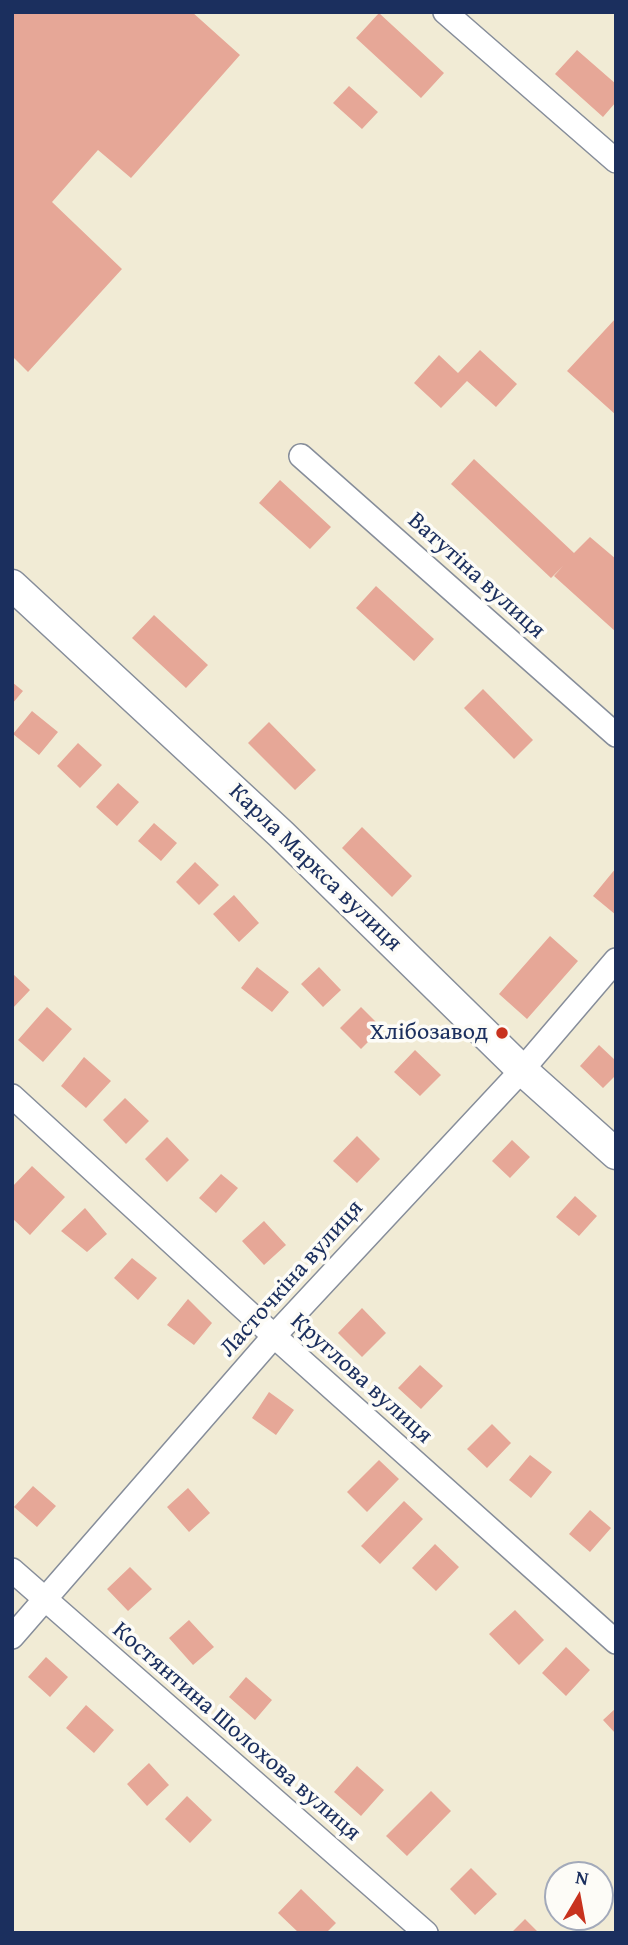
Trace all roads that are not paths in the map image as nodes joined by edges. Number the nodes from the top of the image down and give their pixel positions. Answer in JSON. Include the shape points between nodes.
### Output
{"nodes":[{"id":1,"x":445,"y":12,"type":"edge"},
{"id":2,"x":616,"y":161,"type":"edge"},
{"id":3,"x":301,"y":456,"type":"dead end"},
{"id":4,"x":12,"y":584,"type":"edge"},
{"id":5,"x":616,"y":735,"type":"edge"},
{"id":6,"x":616,"y":960,"type":"edge"},
{"id":7,"x":522,"y":1070,"type":"junction"},
{"id":8,"x":12,"y":1096,"type":"edge"},
{"id":9,"x":616,"y":1153,"type":"edge"},
{"id":10,"x":274,"y":1336,"type":"junction"},
{"id":11,"x":12,"y":1570,"type":"edge"},
{"id":12,"x":45,"y":1600,"type":"junction"},
{"id":13,"x":12,"y":1637,"type":"edge"},
{"id":14,"x":616,"y":1642,"type":"edge"},
{"id":15,"x":426,"y":1933,"type":"edge"}],
"edges":[{"from":1,"to":2,"type":"street"},
{"from":3,"to":5,"type":"street","name":"Ватутіна вулиця"},
{"from":4,"to":7,"type":"street","name":"Карла Маркса вулиця","via":[[281,834]]},
{"from":6,"to":7,"type":"street","name":"Ласточкіна вулиця"},
{"from":7,"to":9,"type":"street","name":"Карла Маркса вулиця"},
{"from":7,"to":10,"type":"street","name":"Ласточкіна вулиця"},
{"from":8,"to":10,"type":"street","name":"Круглова вулиця"},
{"from":10,"to":12,"type":"street","name":"Ласточкіна вулиця"},
{"from":10,"to":14,"type":"street","name":"Круглова вулиця"},
{"from":11,"to":12,"type":"street","name":"Костянтина Шолохова вулиця"},
{"from":12,"to":13,"type":"street","name":"Ласточкіна вулиця"},
{"from":12,"to":15,"type":"street","name":"Костянтина Шолохова вулиця"}]}
